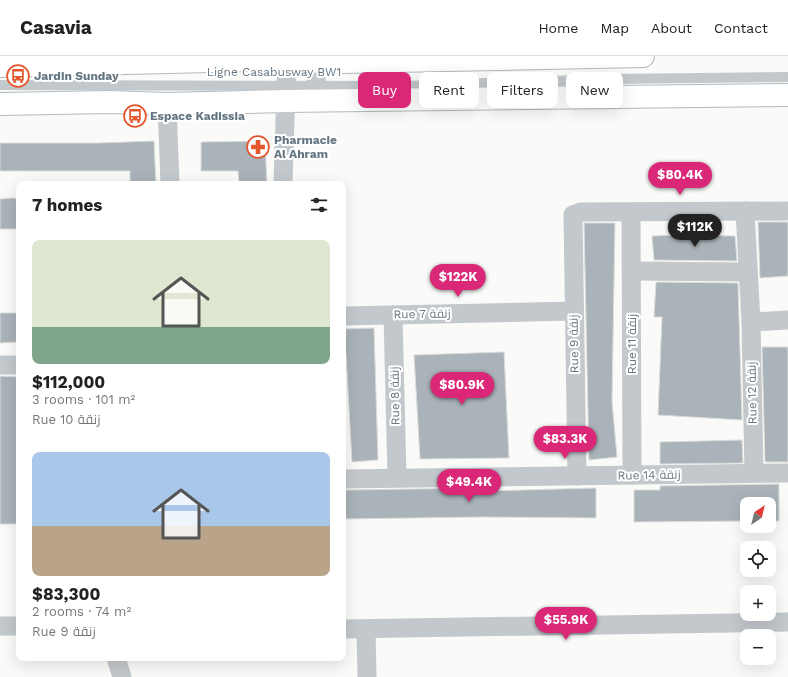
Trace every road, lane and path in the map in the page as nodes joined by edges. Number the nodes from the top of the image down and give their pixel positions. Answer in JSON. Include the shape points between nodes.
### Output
{"nodes":[{"id":1,"x":643,"y":56,"type":"edge"},
{"id":2,"x":287,"y":59,"type":"edge"},
{"id":3,"x":314,"y":59,"type":"edge"},
{"id":4,"x":0,"y":66,"type":"edge"},
{"id":5,"x":788,"y":77,"type":"edge"},
{"id":6,"x":0,"y":85,"type":"edge"},
{"id":7,"x":788,"y":87,"type":"edge"},
{"id":8,"x":0,"y":90,"type":"edge"},
{"id":9,"x":285,"y":93,"type":"junction"},
{"id":10,"x":318,"y":93,"type":"junction"},
{"id":11,"x":788,"y":95,"type":"edge"},
{"id":12,"x":0,"y":104,"type":"edge"},
{"id":13,"x":167,"y":104,"type":"junction"},
{"id":14,"x":170,"y":181,"type":"edge"},
{"id":15,"x":283,"y":181,"type":"edge"},
{"id":16,"x":745,"y":211,"type":"junction"},
{"id":17,"x":788,"y":211,"type":"edge"},
{"id":18,"x":631,"y":212,"type":"junction"},
{"id":19,"x":632,"y":271,"type":"junction"},
{"id":20,"x":748,"y":272,"type":"junction"},
{"id":21,"x":574,"y":311,"type":"junction"},
{"id":22,"x":393,"y":315,"type":"junction"},
{"id":23,"x":346,"y":316,"type":"edge"},
{"id":24,"x":788,"y":320,"type":"edge"},
{"id":25,"x":755,"y":321,"type":"junction"},
{"id":26,"x":0,"y":365,"type":"edge"},
{"id":27,"x":16,"y":365,"type":"edge"},
{"id":28,"x":754,"y":473,"type":"junction"},
{"id":29,"x":788,"y":473,"type":"edge"},
{"id":30,"x":632,"y":475,"type":"junction"},
{"id":31,"x":576,"y":476,"type":"junction"},
{"id":32,"x":397,"y":477,"type":"junction"},
{"id":33,"x":346,"y":479,"type":"edge"},
{"id":34,"x":788,"y":622,"type":"edge"},
{"id":35,"x":0,"y":626,"type":"edge"},
{"id":36,"x":16,"y":626,"type":"edge"},
{"id":37,"x":346,"y":629,"type":"edge"},
{"id":38,"x":366,"y":629,"type":"junction"},
{"id":39,"x":117,"y":661,"type":"edge"},
{"id":40,"x":122,"y":677,"type":"edge"},
{"id":41,"x":367,"y":677,"type":"edge"}],
"edges":[{"from":1,"to":3,"type":"main road"},
{"from":2,"to":3,"type":"main road"},
{"from":2,"to":4,"type":"main road"},
{"from":2,"to":9,"type":"street"},
{"from":3,"to":10,"type":"street"},
{"from":5,"to":10,"type":"lane","name":"Ligne Casabusway BW1","via":[[609,79],[403,86]]},
{"from":6,"to":9,"type":"lane","name":"Ligne Casabusway BW1"},
{"from":7,"to":10,"type":"lane","name":"Ligne Casabusway BW1"},
{"from":8,"to":9,"type":"lane","name":"Ligne Casabusway BW1"},
{"from":9,"to":10,"type":"main road"},
{"from":9,"to":13,"type":"main road"},
{"from":9,"to":15,"type":"street"},
{"from":10,"to":11,"type":"main road"},
{"from":12,"to":13,"type":"main road"},
{"from":13,"to":14,"type":"street"},
{"from":16,"to":17,"type":"street"},
{"from":16,"to":18,"type":"street"},
{"from":16,"to":20,"type":"street","name":"Rue 12 زنقة"},
{"from":18,"to":19,"type":"street","name":"Rue 11 زنقة"},
{"from":18,"to":21,"type":"street","name":"Rue 9 زنقة","via":[[576,213],[572,218]]},
{"from":19,"to":20,"type":"street"},
{"from":19,"to":30,"type":"street","name":"Rue 11 زنقة"},
{"from":20,"to":25,"type":"street","name":"Rue 12 زنقة"},
{"from":21,"to":22,"type":"street","name":"Rue 7 زنقة"},
{"from":21,"to":31,"type":"street","name":"Rue 9 زنقة"},
{"from":22,"to":23,"type":"street","name":"Rue 7 زنقة"},
{"from":22,"to":32,"type":"street","name":"Rue 8 زنقة"},
{"from":24,"to":25,"type":"street"},
{"from":25,"to":28,"type":"street","name":"Rue 12 زنقة"},
{"from":26,"to":27,"type":"street"},
{"from":28,"to":29,"type":"street","name":"Rue 14 زنقة"},
{"from":28,"to":30,"type":"street","name":"Rue 14 زنقة"},
{"from":30,"to":31,"type":"street","name":"Rue 14 زنقة"},
{"from":31,"to":32,"type":"street","name":"Rue 14 زنقة"},
{"from":32,"to":33,"type":"street","name":"Rue 14 زنقة"},
{"from":34,"to":38,"type":"street"},
{"from":35,"to":36,"type":"street"},
{"from":37,"to":38,"type":"street"},
{"from":38,"to":41,"type":"street"},
{"from":39,"to":40,"type":"street"}]}
